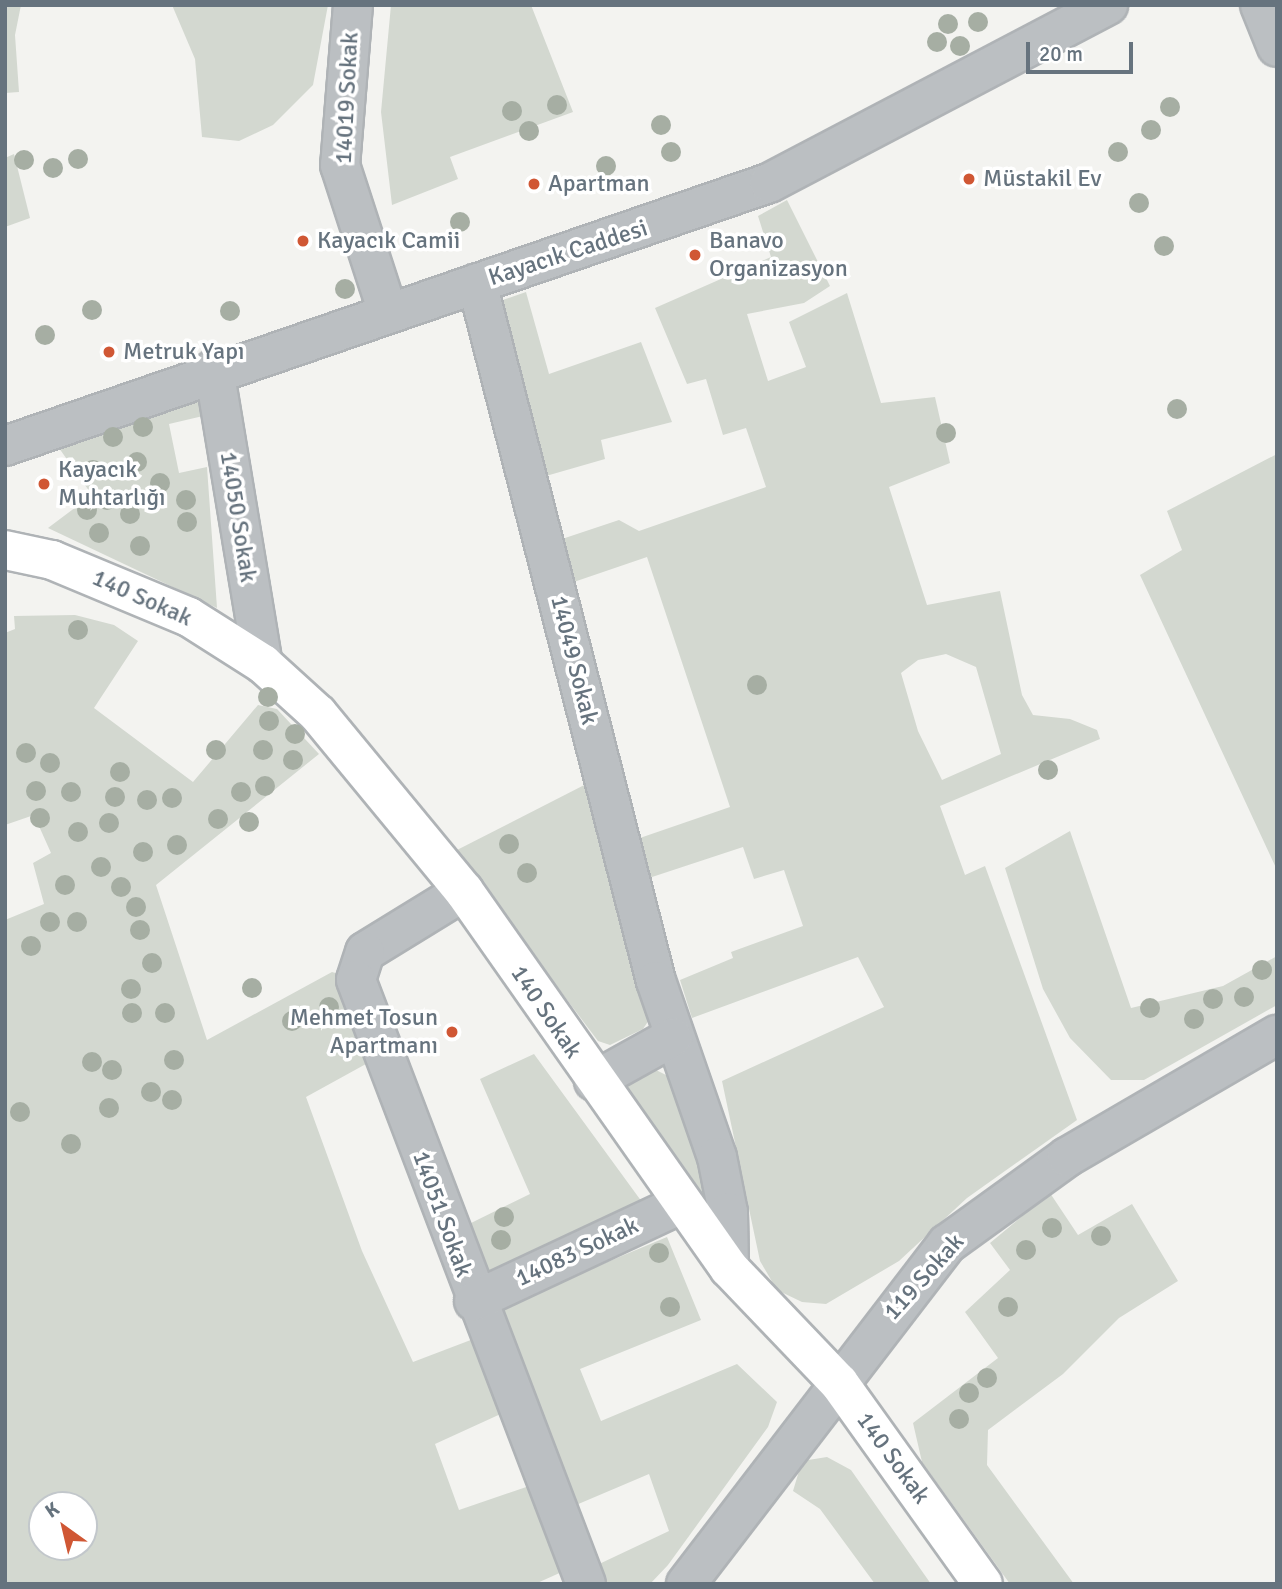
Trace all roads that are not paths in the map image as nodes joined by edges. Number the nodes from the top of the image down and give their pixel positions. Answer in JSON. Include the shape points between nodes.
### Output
{"nodes":[{"id":1,"x":353,"y":5,"type":"edge"},
{"id":2,"x":1108,"y":5,"type":"edge"},
{"id":3,"x":1260,"y":5,"type":"edge"},
{"id":4,"x":1277,"y":47,"type":"edge"},
{"id":5,"x":477,"y":283,"type":"junction"},
{"id":6,"x":387,"y":310,"type":"junction"},
{"id":7,"x":214,"y":369,"type":"junction"},
{"id":8,"x":5,"y":446,"type":"edge"},
{"id":9,"x":9,"y":547,"type":"edge"},
{"id":10,"x":263,"y":664,"type":"junction"},
{"id":11,"x":464,"y":891,"type":"junction"},
{"id":12,"x":1277,"y":1035,"type":"edge"},
{"id":13,"x":673,"y":1037,"type":"junction"},
{"id":14,"x":594,"y":1081,"type":"junction"},
{"id":15,"x":681,"y":1204,"type":"junction"},
{"id":16,"x":729,"y":1268,"type":"junction"},
{"id":17,"x":474,"y":1301,"type":"junction"},
{"id":18,"x":839,"y":1383,"type":"junction"},
{"id":19,"x":586,"y":1584,"type":"edge"},
{"id":20,"x":686,"y":1584,"type":"edge"},
{"id":21,"x":983,"y":1584,"type":"edge"}],
"edges":[{"from":1,"to":6,"type":"street","name":"14019 Sokak","via":[[341,165]]},
{"from":2,"to":5,"type":"street","name":"Kayacık Caddesi","via":[[769,183]]},
{"from":3,"to":4,"type":"street"},
{"from":5,"to":6,"type":"street","name":"Kayacık Caddesi"},
{"from":5,"to":13,"type":"street","name":"14049 Sokak"},
{"from":6,"to":7,"type":"street","name":"Kayacık Caddesi"},
{"from":7,"to":8,"type":"street","name":"Kayacık Caddesi"},
{"from":7,"to":10,"type":"street","name":"14050 Sokak"},
{"from":9,"to":10,"type":"main road","name":"140 Sokak","via":[[189,617]]},
{"from":10,"to":11,"type":"main road","name":"140 Sokak","via":[[318,714]]},
{"from":11,"to":14,"type":"main road","name":"140 Sokak"},
{"from":11,"to":17,"type":"street","name":"14051 Sokak","via":[[365,953],[355,968]]},
{"from":12,"to":18,"type":"street","name":"119 Sokak","via":[[998,1203],[918,1276]]},
{"from":13,"to":14,"type":"street"},
{"from":13,"to":16,"type":"street","name":"14049 Sokak","via":[[717,1157],[728,1212]]},
{"from":14,"to":15,"type":"main road","name":"140 Sokak"},
{"from":15,"to":16,"type":"main road","name":"140 Sokak"},
{"from":15,"to":17,"type":"street","name":"14083 Sokak"},
{"from":16,"to":18,"type":"main road","name":"140 Sokak"},
{"from":17,"to":19,"type":"street","name":"14051 Sokak"},
{"from":18,"to":20,"type":"street","name":"119 Sokak"},
{"from":18,"to":21,"type":"main road","name":"140 Sokak"}]}
